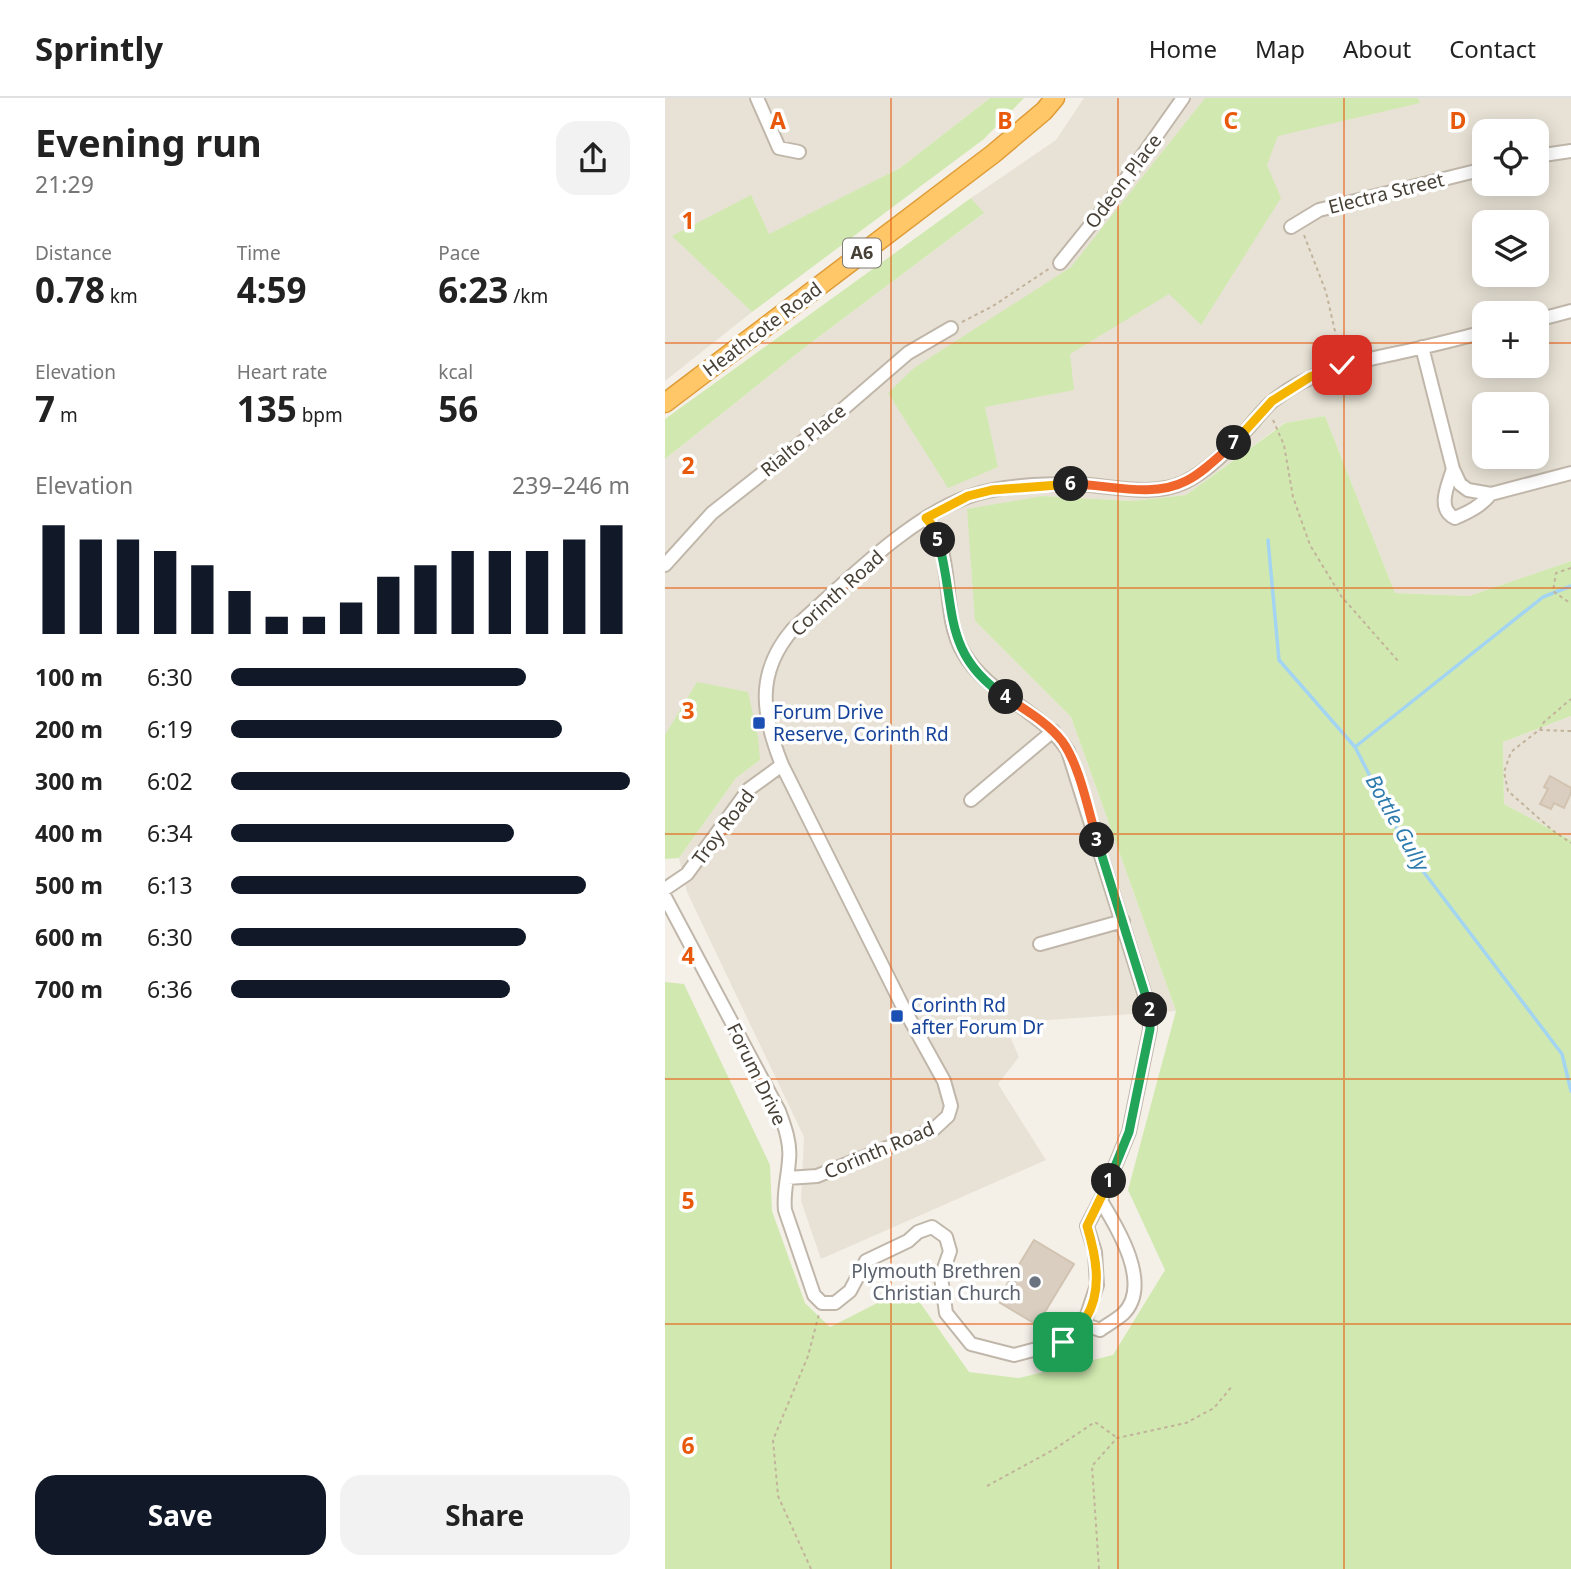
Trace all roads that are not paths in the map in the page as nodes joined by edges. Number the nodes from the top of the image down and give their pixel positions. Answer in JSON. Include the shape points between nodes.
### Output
{"nodes":[{"id":1,"x":757,"y":98,"type":"edge"},
{"id":2,"x":1055,"y":98,"type":"edge"},
{"id":3,"x":1183,"y":98,"type":"edge"},
{"id":4,"x":1571,"y":151,"type":"edge"},
{"id":5,"x":799,"y":152,"type":"dead end"},
{"id":6,"x":1549,"y":153,"type":"edge"},
{"id":7,"x":1472,"y":172,"type":"edge"},
{"id":8,"x":1295,"y":224,"type":"road end"},
{"id":9,"x":1060,"y":263,"type":"road end"},
{"id":10,"x":1571,"y":311,"type":"edge"},
{"id":11,"x":1549,"y":317,"type":"edge"},
{"id":12,"x":951,"y":328,"type":"road end"},
{"id":13,"x":1472,"y":335,"type":"edge"},
{"id":14,"x":1422,"y":347,"type":"junction"},
{"id":15,"x":665,"y":403,"type":"edge"},
{"id":16,"x":1453,"y":469,"type":"junction"},
{"id":17,"x":1571,"y":473,"type":"edge"},
{"id":18,"x":1491,"y":494,"type":"junction"},
{"id":19,"x":926,"y":518,"type":"junction"},
{"id":20,"x":665,"y":565,"type":"edge"},
{"id":21,"x":1053,"y":732,"type":"junction"},
{"id":22,"x":782,"y":765,"type":"junction"},
{"id":23,"x":971,"y":800,"type":"dead end"},
{"id":24,"x":665,"y":889,"type":"edge"},
{"id":25,"x":665,"y":897,"type":"edge"},
{"id":26,"x":1123,"y":921,"type":"junction"},
{"id":27,"x":1040,"y":944,"type":"dead end"},
{"id":28,"x":787,"y":1178,"type":"junction"},
{"id":29,"x":1101,"y":1200,"type":"junction"},
{"id":30,"x":1081,"y":1323,"type":"junction"}],
"edges":[{"from":1,"to":5,"type":"street","via":[[779,148]]},
{"from":2,"to":15,"type":"highway","name":"Heathcote Road","number":"A6","via":[[993,154]]},
{"from":3,"to":9,"type":"street","name":"Odeon Place"},
{"from":4,"to":6,"type":"street"},
{"from":7,"to":8,"type":"street","name":"Electra Street","via":[[1319,210]]},
{"from":10,"to":11,"type":"street"},
{"from":12,"to":20,"type":"street","name":"Rialto Place","via":[[908,353],[712,513]]},
{"from":13,"to":14,"type":"street","name":"Corinth Road"},
{"from":14,"to":16,"type":"street"},
{"from":14,"to":19,"type":"street","name":"Corinth Road","via":[[1328,369],[1293,387],[1208,466],[1177,485],[1139,490],[1075,484],[992,490],[968,496]]},
{"from":16,"to":18,"type":"street","via":[[1468,490]]},
{"from":16,"to":18,"type":"street","via":[[1444,502],[1450,516],[1466,513]]},
{"from":17,"to":18,"type":"street"},
{"from":19,"to":21,"type":"street","via":[[941,550],[961,650],[984,681]]},
{"from":19,"to":22,"type":"street","name":"Corinth Road","via":[[866,565],[780,644],[765,696],[767,719]]},
{"from":21,"to":23,"type":"street"},
{"from":21,"to":26,"type":"street","via":[[1073,764]]},
{"from":22,"to":24,"type":"street","name":"Troy Road","via":[[750,789],[687,874]]},
{"from":22,"to":28,"type":"street","name":"Corinth Road","via":[[944,1081],[951,1106],[948,1116],[934,1129],[817,1176]]},
{"from":25,"to":28,"type":"street","name":"Forum Drive","via":[[779,1111],[790,1157]]},
{"from":26,"to":27,"type":"street"},
{"from":26,"to":29,"type":"street","via":[[1151,1018],[1129,1132]]},
{"from":28,"to":30,"type":"street","name":"Forum Drive","via":[[785,1210],[814,1295],[823,1303],[835,1303],[851,1291],[866,1261],[932,1227],[946,1237],[950,1251],[941,1277],[946,1313],[971,1343],[1014,1355],[1063,1342]]},
{"from":29,"to":30,"type":"street","via":[[1087,1226],[1097,1285]]},
{"from":29,"to":30,"type":"street","via":[[1129,1253],[1135,1289],[1125,1312],[1100,1330]]}]}
